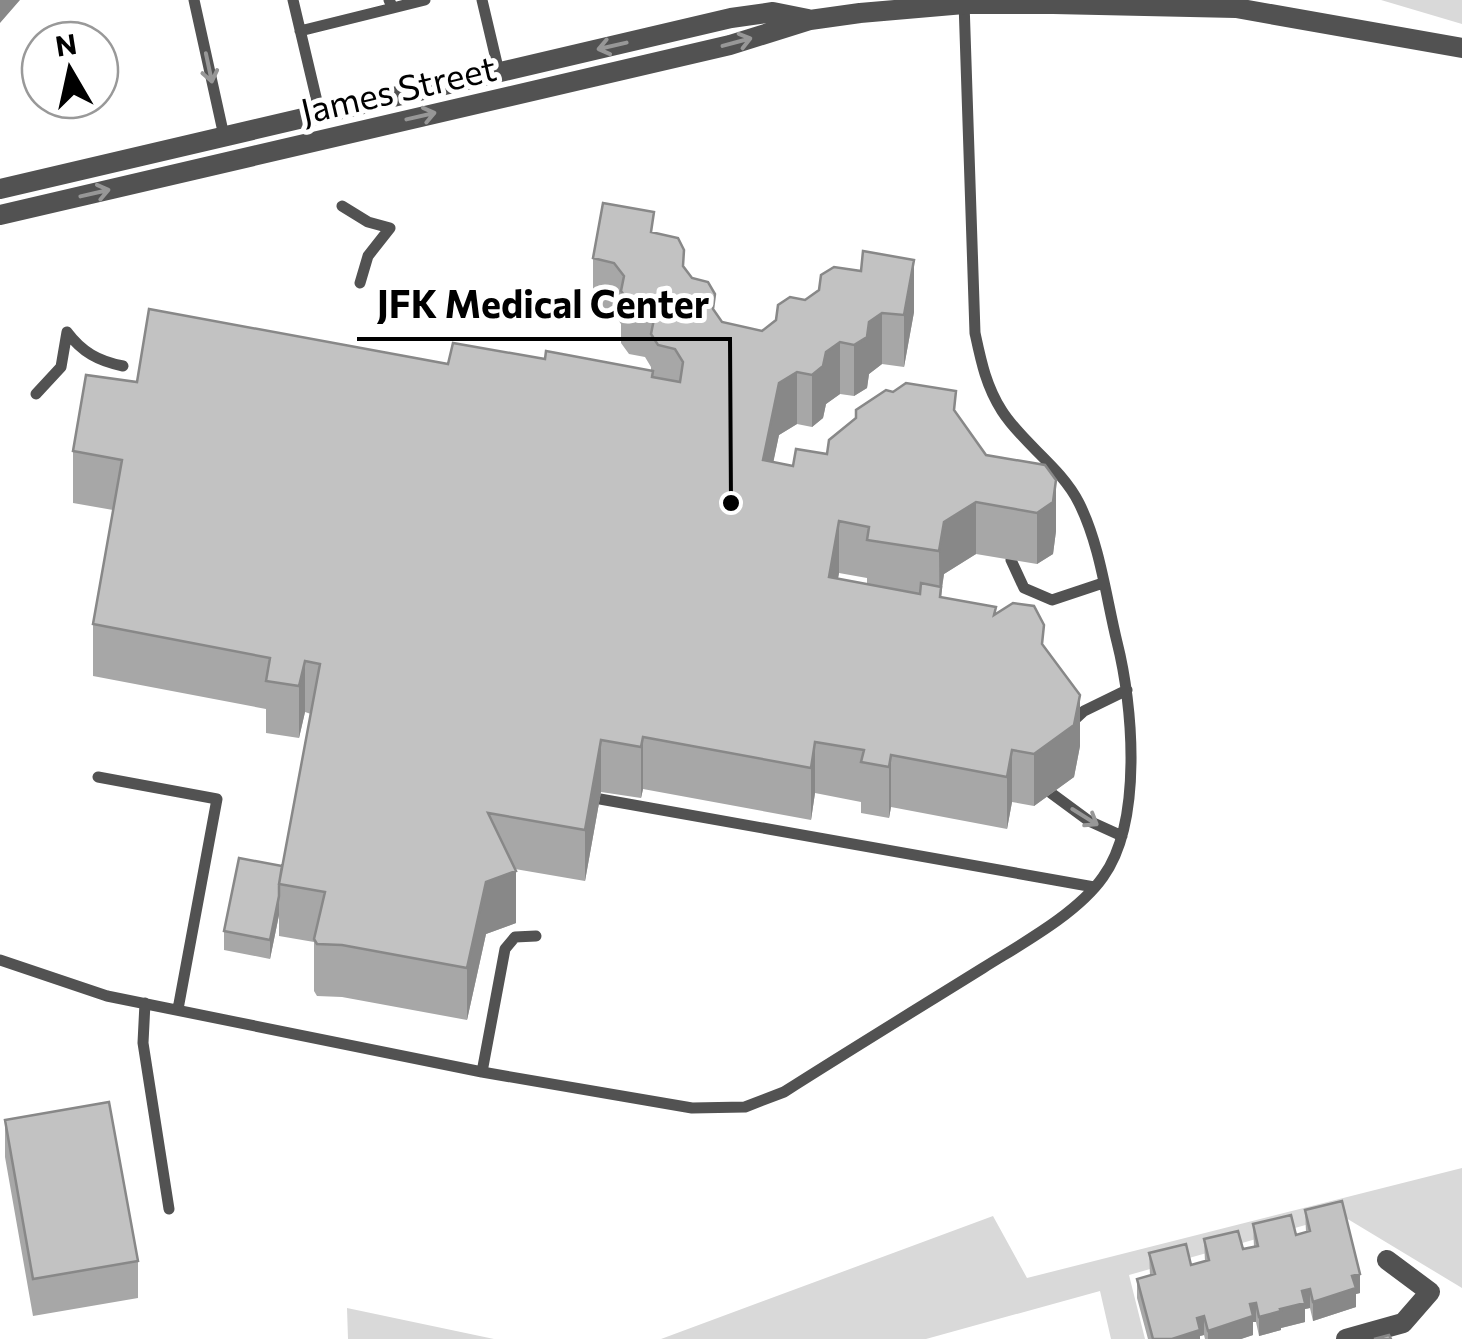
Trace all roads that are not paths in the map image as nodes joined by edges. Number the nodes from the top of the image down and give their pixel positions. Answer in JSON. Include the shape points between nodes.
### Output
{"nodes":[{"id":1,"x":194,"y":0,"type":"edge"},
{"id":2,"x":293,"y":0,"type":"edge"},
{"id":3,"x":425,"y":0,"type":"edge"},
{"id":4,"x":482,"y":0,"type":"edge"},
{"id":5,"x":964,"y":2,"type":"edge"},
{"id":6,"x":391,"y":4,"type":"edge"},
{"id":7,"x":810,"y":20,"type":"junction"},
{"id":8,"x":300,"y":31,"type":"junction"},
{"id":9,"x":1462,"y":48,"type":"edge"},
{"id":10,"x":499,"y":72,"type":"junction"},
{"id":11,"x":320,"y":114,"type":"junction"},
{"id":12,"x":224,"y":136,"type":"junction"},
{"id":13,"x":0,"y":190,"type":"edge"},
{"id":14,"x":342,"y":206,"type":"dead end"},
{"id":15,"x":0,"y":215,"type":"edge"},
{"id":16,"x":360,"y":283,"type":"dead end"},
{"id":17,"x":123,"y":366,"type":"dead end"},
{"id":18,"x":36,"y":394,"type":"dead end"},
{"id":19,"x":1044,"y":458,"type":"junction"},
{"id":20,"x":1036,"y":476,"type":"edge"},
{"id":21,"x":1011,"y":560,"type":"dead end"},
{"id":22,"x":1102,"y":583,"type":"junction"},
{"id":23,"x":1126,"y":690,"type":"junction"},
{"id":24,"x":1066,"y":727,"type":"edge"},
{"id":25,"x":98,"y":778,"type":"dead end"},
{"id":26,"x":1051,"y":793,"type":"dead end"},
{"id":27,"x":600,"y":799,"type":"edge"},
{"id":28,"x":1122,"y":836,"type":"junction"},
{"id":29,"x":1094,"y":887,"type":"junction"},
{"id":30,"x":536,"y":936,"type":"dead end"},
{"id":31,"x":0,"y":960,"type":"edge"},
{"id":32,"x":145,"y":1003,"type":"junction"},
{"id":33,"x":178,"y":1009,"type":"junction"},
{"id":34,"x":482,"y":1072,"type":"junction"},
{"id":35,"x":170,"y":1210,"type":"dead end"},
{"id":36,"x":1387,"y":1260,"type":"dead end"},
{"id":37,"x":1346,"y":1339,"type":"edge"}],
"edges":[{"from":1,"to":12,"type":"lane","one_way":true},
{"from":2,"to":8,"type":"lane"},
{"from":3,"to":6,"type":"lane"},
{"from":4,"to":10,"type":"lane"},
{"from":5,"to":7,"type":"street","name":"James Street"},
{"from":5,"to":9,"type":"street","name":"James Street","via":[[1236,8]]},
{"from":5,"to":19,"type":"lane","via":[[975,332],[984,375],[1003,412]]},
{"from":6,"to":8,"type":"lane"},
{"from":7,"to":10,"type":"street","name":"James Street","one_way":true,"via":[[773,12],[731,18]]},
{"from":15,"to":7,"type":"street","name":"James Street","one_way":true,"via":[[730,45]]},
{"from":8,"to":11,"type":"lane"},
{"from":10,"to":11,"type":"street","name":"James Street"},
{"from":11,"to":12,"type":"street","name":"James Street"},
{"from":12,"to":13,"type":"street","name":"James Street"},
{"from":14,"to":16,"type":"lane","via":[[390,228],[368,256]]},
{"from":17,"to":18,"type":"lane","via":[[102,362],[67,332],[61,367]]},
{"from":19,"to":20,"type":"lane"},
{"from":19,"to":22,"type":"lane","via":[[1079,502]]},
{"from":21,"to":22,"type":"lane","via":[[1024,588],[1052,600]]},
{"from":22,"to":23,"type":"lane"},
{"from":23,"to":24,"type":"lane"},
{"from":23,"to":28,"type":"lane","via":[[1130,809]]},
{"from":25,"to":33,"type":"lane","via":[[217,799]]},
{"from":26,"to":28,"type":"lane","one_way":true},
{"from":27,"to":29,"type":"lane"},
{"from":28,"to":29,"type":"lane"},
{"from":29,"to":34,"type":"lane","via":[[1020,944],[784,1092],[745,1108],[692,1108]]},
{"from":30,"to":34,"type":"lane","via":[[515,938],[505,950]]},
{"from":31,"to":32,"type":"lane"},
{"from":32,"to":33,"type":"lane"},
{"from":32,"to":35,"type":"lane","via":[[143,1043]]},
{"from":33,"to":34,"type":"lane"},
{"from":36,"to":37,"type":"street","via":[[1430,1292],[1403,1323]]}]}
